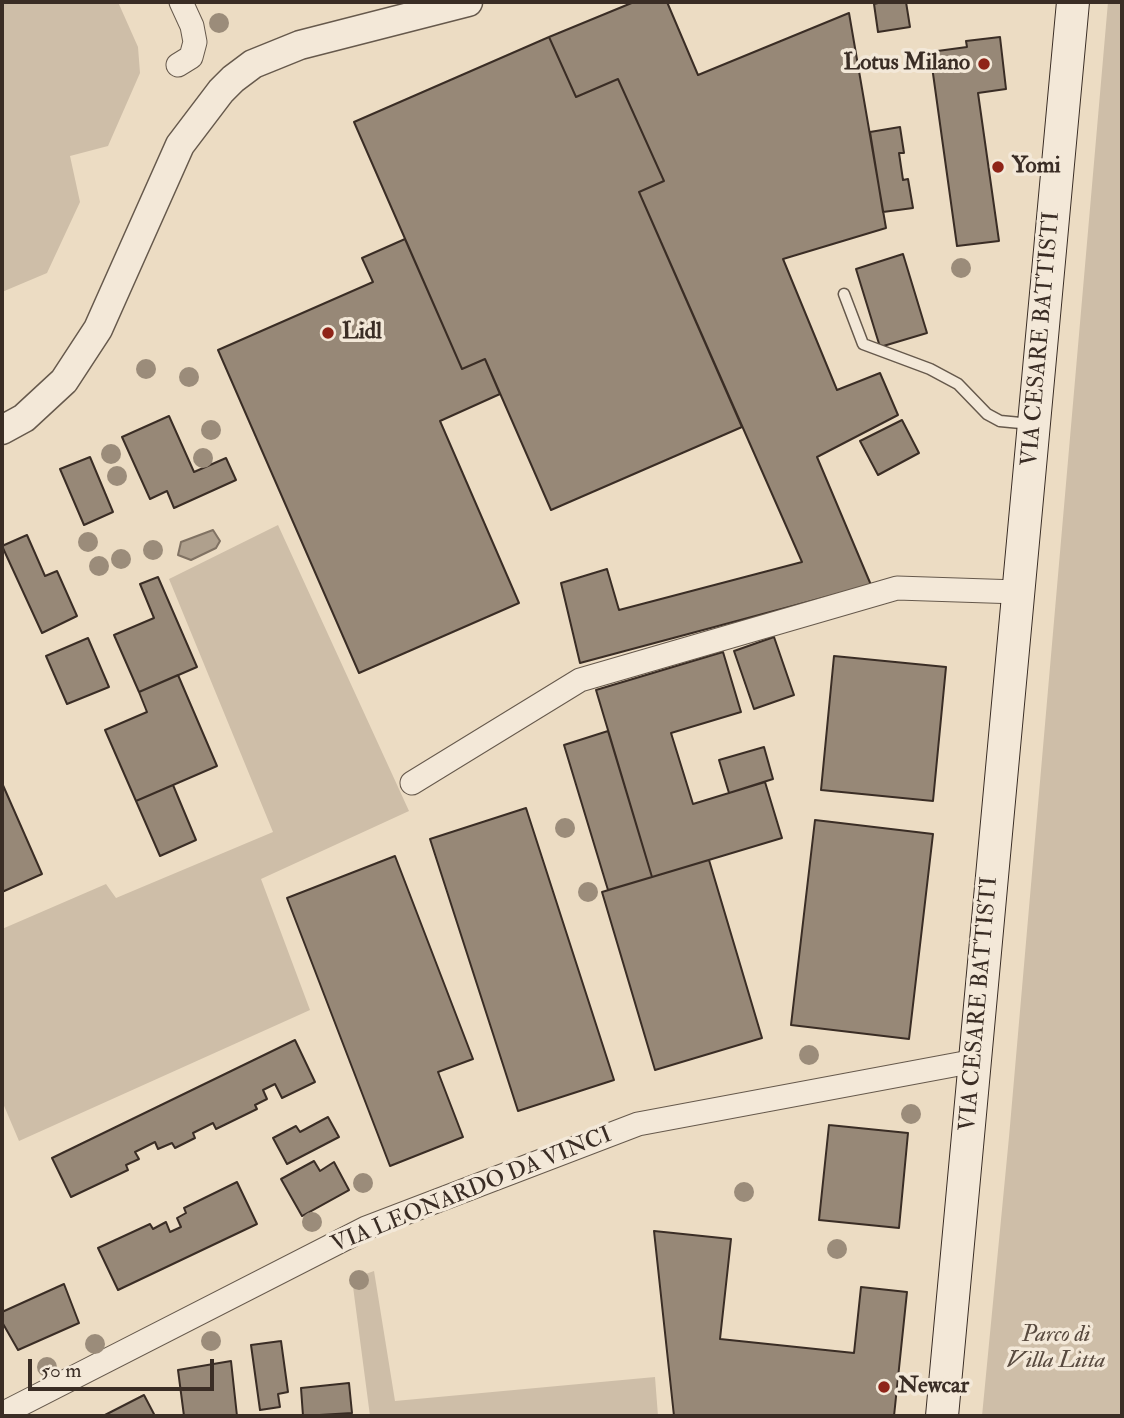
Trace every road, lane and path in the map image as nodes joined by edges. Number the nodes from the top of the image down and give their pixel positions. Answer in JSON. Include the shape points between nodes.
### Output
{"nodes":[{"id":1,"x":181,"y":2,"type":"edge"},
{"id":2,"x":468,"y":2,"type":"edge"},
{"id":3,"x":1073,"y":2,"type":"edge"},
{"id":4,"x":178,"y":65,"type":"dead end"},
{"id":5,"x":844,"y":294,"type":"dead end"},
{"id":6,"x":1034,"y":424,"type":"junction"},
{"id":7,"x":2,"y":430,"type":"edge"},
{"id":8,"x":1018,"y":592,"type":"junction"},
{"id":9,"x":412,"y":783,"type":"dead end"},
{"id":10,"x":975,"y":1061,"type":"junction"},
{"id":11,"x":2,"y":1414,"type":"edge"},
{"id":12,"x":942,"y":1416,"type":"edge"}],
"edges":[{"from":1,"to":4,"type":"street","via":[[195,42],[191,57]]},
{"from":2,"to":7,"type":"street","via":[[300,45],[253,64],[233,79],[180,145],[98,329],[64,381],[24,418]]},
{"from":3,"to":6,"type":"main road","name":"VIA CESARE BATTISTI"},
{"from":5,"to":6,"type":"lane","via":[[863,344],[958,384],[1000,421]]},
{"from":6,"to":8,"type":"main road","name":"VIA CESARE BATTISTI"},
{"from":8,"to":9,"type":"street","via":[[897,587],[580,680]]},
{"from":8,"to":10,"type":"main road","name":"VIA CESARE BATTISTI"},
{"from":10,"to":11,"type":"street","name":"VIA LEONARDO DA VINCI","via":[[638,1124],[366,1228]]},
{"from":10,"to":12,"type":"main road","name":"VIA CESARE BATTISTI"}]}
